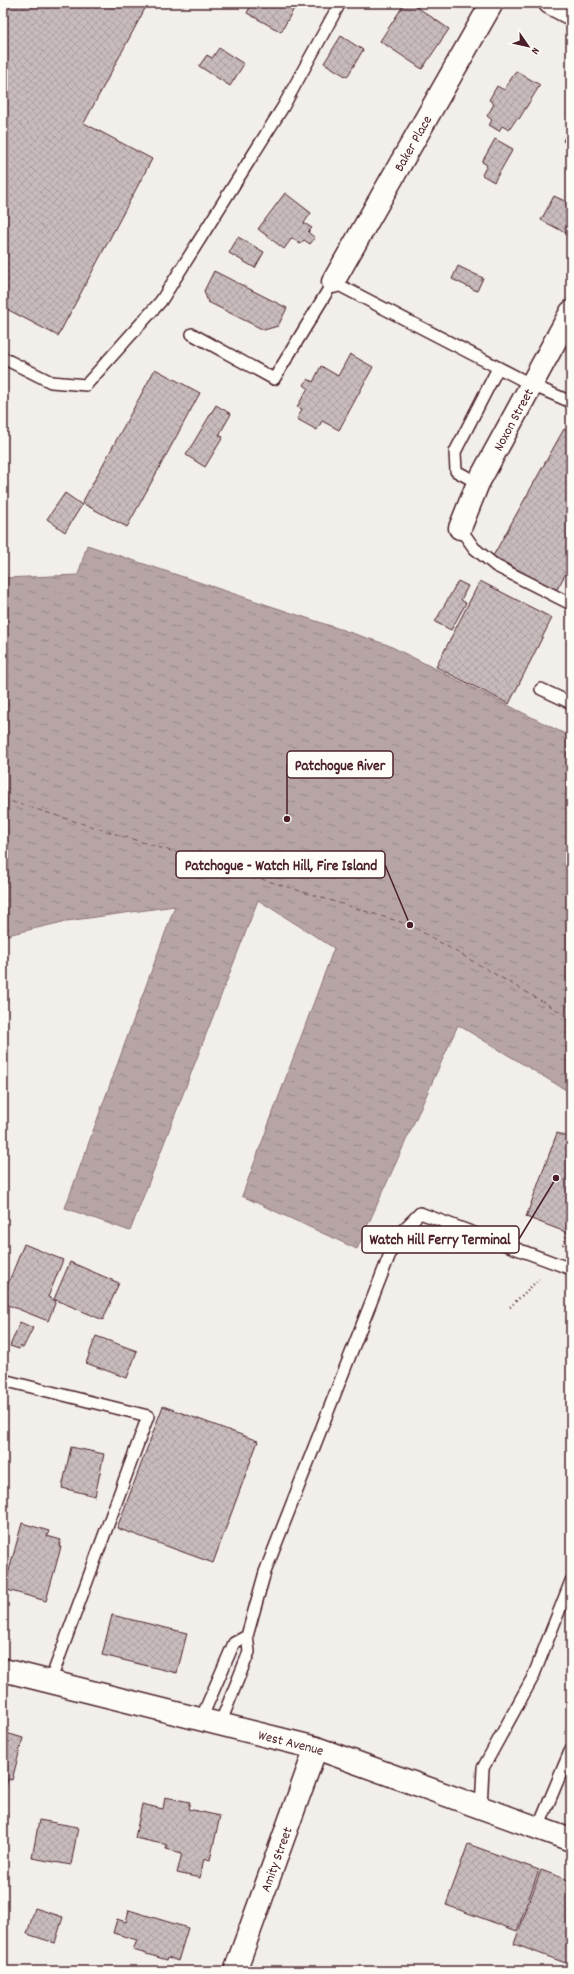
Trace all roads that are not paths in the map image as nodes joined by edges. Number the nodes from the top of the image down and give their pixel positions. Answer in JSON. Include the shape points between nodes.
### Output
{"nodes":[{"id":1,"x":340,"y":3,"type":"edge"},
{"id":2,"x":492,"y":3,"type":"edge"},
{"id":3,"x":550,"y":3,"type":"edge"},
{"id":4,"x":571,"y":14,"type":"edge"},
{"id":5,"x":333,"y":282,"type":"junction"},
{"id":6,"x":571,"y":312,"type":"edge"},
{"id":7,"x":192,"y":334,"type":"dead end"},
{"id":8,"x":3,"y":358,"type":"edge"},
{"id":9,"x":498,"y":368,"type":"junction"},
{"id":10,"x":532,"y":385,"type":"junction"},
{"id":11,"x":571,"y":402,"type":"edge"},
{"id":12,"x":478,"y":484,"type":"junction"},
{"id":13,"x":460,"y":528,"type":"joint"},
{"id":14,"x":571,"y":604,"type":"edge"},
{"id":15,"x":541,"y":689,"type":"dead end"},
{"id":16,"x":571,"y":703,"type":"edge"},
{"id":17,"x":571,"y":1269,"type":"edge"},
{"id":18,"x":3,"y":1380,"type":"edge"},
{"id":19,"x":571,"y":1581,"type":"edge"},
{"id":20,"x":247,"y":1636,"type":"junction"},
{"id":21,"x":3,"y":1670,"type":"edge"},
{"id":22,"x":50,"y":1682,"type":"junction"},
{"id":23,"x":211,"y":1721,"type":"junction"},
{"id":24,"x":316,"y":1748,"type":"junction"},
{"id":25,"x":571,"y":1749,"type":"edge"},
{"id":26,"x":481,"y":1809,"type":"junction"},
{"id":27,"x":538,"y":1828,"type":"junction"},
{"id":28,"x":571,"y":1840,"type":"edge"},
{"id":29,"x":235,"y":1971,"type":"edge"}],
"edges":[{"from":1,"to":8,"type":"lane","via":[[283,107],[160,301],[86,385],[51,382]]},
{"from":2,"to":5,"type":"street","name":"Baker Place"},
{"from":3,"to":4,"type":"street"},
{"from":5,"to":7,"type":"lane","via":[[274,379]]},
{"from":5,"to":9,"type":"lane"},
{"from":6,"to":10,"type":"street","name":"Noxon Street"},
{"from":9,"to":10,"type":"lane"},
{"from":9,"to":12,"type":"lane","via":[[455,452],[456,471]]},
{"from":10,"to":11,"type":"lane"},
{"from":10,"to":12,"type":"street","name":"Noxon Street"},
{"from":12,"to":13,"type":"street","name":"Noxon Street"},
{"from":13,"to":14,"type":"lane","via":[[474,548],[496,566]]},
{"from":15,"to":16,"type":"lane"},
{"from":17,"to":20,"type":"lane","via":[[420,1213],[397,1236],[265,1572]]},
{"from":18,"to":22,"type":"lane","via":[[148,1416]]},
{"from":19,"to":26,"type":"lane","via":[[534,1677],[483,1768]]},
{"from":20,"to":23,"type":"lane","via":[[249,1652]]},
{"from":20,"to":23,"type":"lane","via":[[234,1643]]},
{"from":21,"to":22,"type":"street","name":"West Avenue"},
{"from":22,"to":23,"type":"street","name":"West Avenue"},
{"from":23,"to":24,"type":"street","name":"West Avenue"},
{"from":24,"to":26,"type":"street","name":"West Avenue"},
{"from":24,"to":29,"type":"street","name":"Amity Street"},
{"from":25,"to":27,"type":"lane"},
{"from":26,"to":27,"type":"street","name":"West Avenue"},
{"from":27,"to":28,"type":"street","name":"West Avenue"}]}
